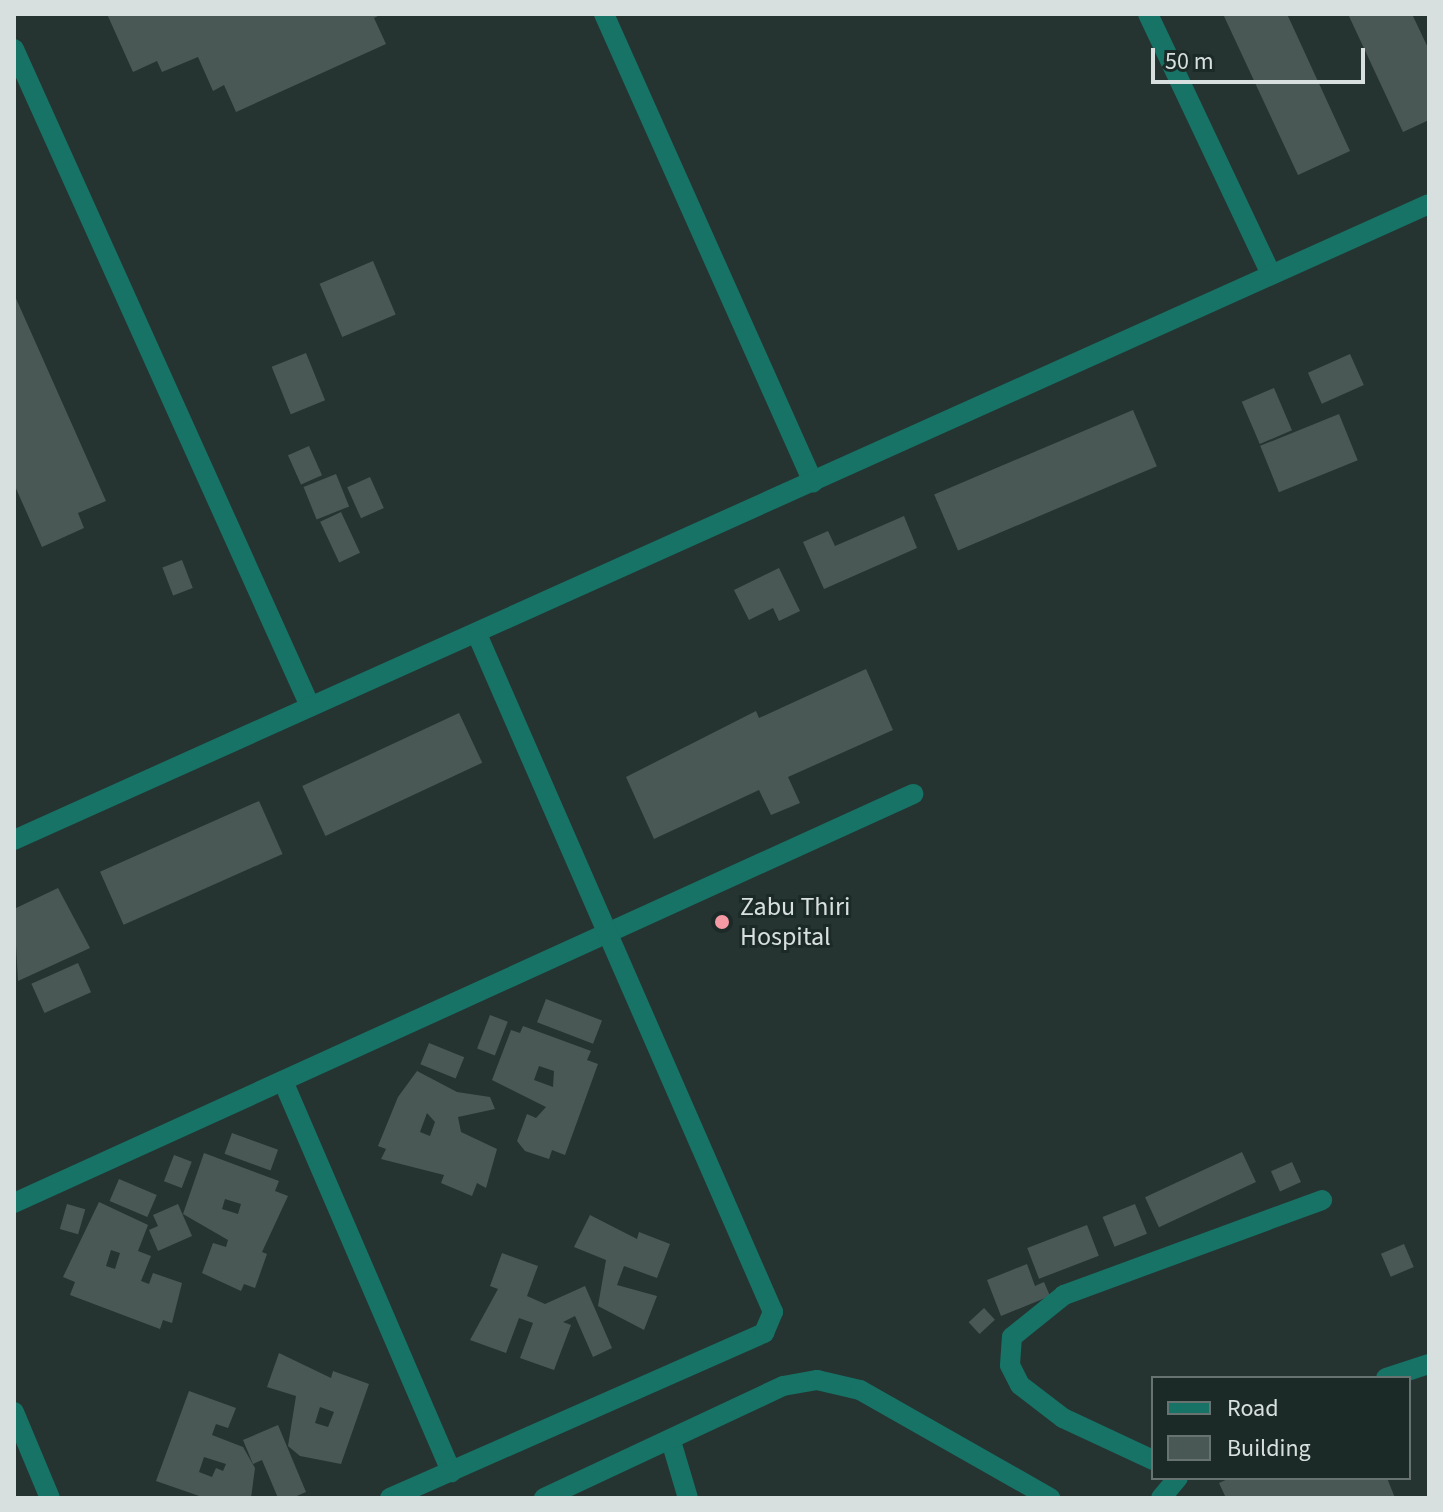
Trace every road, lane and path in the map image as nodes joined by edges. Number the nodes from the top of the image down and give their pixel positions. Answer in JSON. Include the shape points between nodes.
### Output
{"nodes":[{"id":1,"x":604,"y":14,"type":"edge"},
{"id":2,"x":1148,"y":14,"type":"edge"},
{"id":3,"x":14,"y":49,"type":"edge"},
{"id":4,"x":1429,"y":204,"type":"edge"},
{"id":5,"x":1270,"y":272,"type":"junction"},
{"id":6,"x":813,"y":482,"type":"junction"},
{"id":7,"x":477,"y":634,"type":"junction"},
{"id":8,"x":310,"y":706,"type":"junction"},
{"id":9,"x":913,"y":794,"type":"dead end"},
{"id":10,"x":14,"y":840,"type":"edge"},
{"id":11,"x":612,"y":931,"type":"junction"},
{"id":12,"x":283,"y":1081,"type":"junction"},
{"id":13,"x":1322,"y":1200,"type":"dead end"},
{"id":14,"x":14,"y":1203,"type":"edge"},
{"id":15,"x":1429,"y":1364,"type":"edge"},
{"id":16,"x":1392,"y":1376,"type":"edge"},
{"id":17,"x":14,"y":1412,"type":"edge"},
{"id":18,"x":671,"y":1441,"type":"junction"},
{"id":19,"x":1151,"y":1459,"type":"edge"},
{"id":20,"x":451,"y":1472,"type":"junction"},
{"id":21,"x":1176,"y":1480,"type":"edge"},
{"id":22,"x":50,"y":1498,"type":"edge"},
{"id":23,"x":390,"y":1498,"type":"edge"},
{"id":24,"x":544,"y":1498,"type":"edge"},
{"id":25,"x":688,"y":1498,"type":"edge"},
{"id":26,"x":1050,"y":1498,"type":"edge"},
{"id":27,"x":1161,"y":1498,"type":"edge"}],
"edges":[{"from":1,"to":6,"type":"street"},
{"from":2,"to":5,"type":"street"},
{"from":3,"to":8,"type":"street"},
{"from":4,"to":5,"type":"street"},
{"from":5,"to":6,"type":"street"},
{"from":6,"to":7,"type":"street"},
{"from":7,"to":8,"type":"street"},
{"from":7,"to":11,"type":"street"},
{"from":8,"to":10,"type":"street"},
{"from":9,"to":11,"type":"street"},
{"from":11,"to":12,"type":"street"},
{"from":11,"to":20,"type":"street","via":[[767,1286],[770,1325]]},
{"from":12,"to":14,"type":"street"},
{"from":12,"to":20,"type":"street"},
{"from":13,"to":19,"type":"street","via":[[1064,1295],[1031,1315],[1012,1337],[1010,1365],[1020,1385],[1063,1418]]},
{"from":15,"to":16,"type":"street"},
{"from":17,"to":22,"type":"street"},
{"from":18,"to":24,"type":"street"},
{"from":18,"to":25,"type":"street"},
{"from":18,"to":26,"type":"street","via":[[783,1386],[838,1383]]},
{"from":20,"to":23,"type":"street"},
{"from":21,"to":27,"type":"street"}]}
